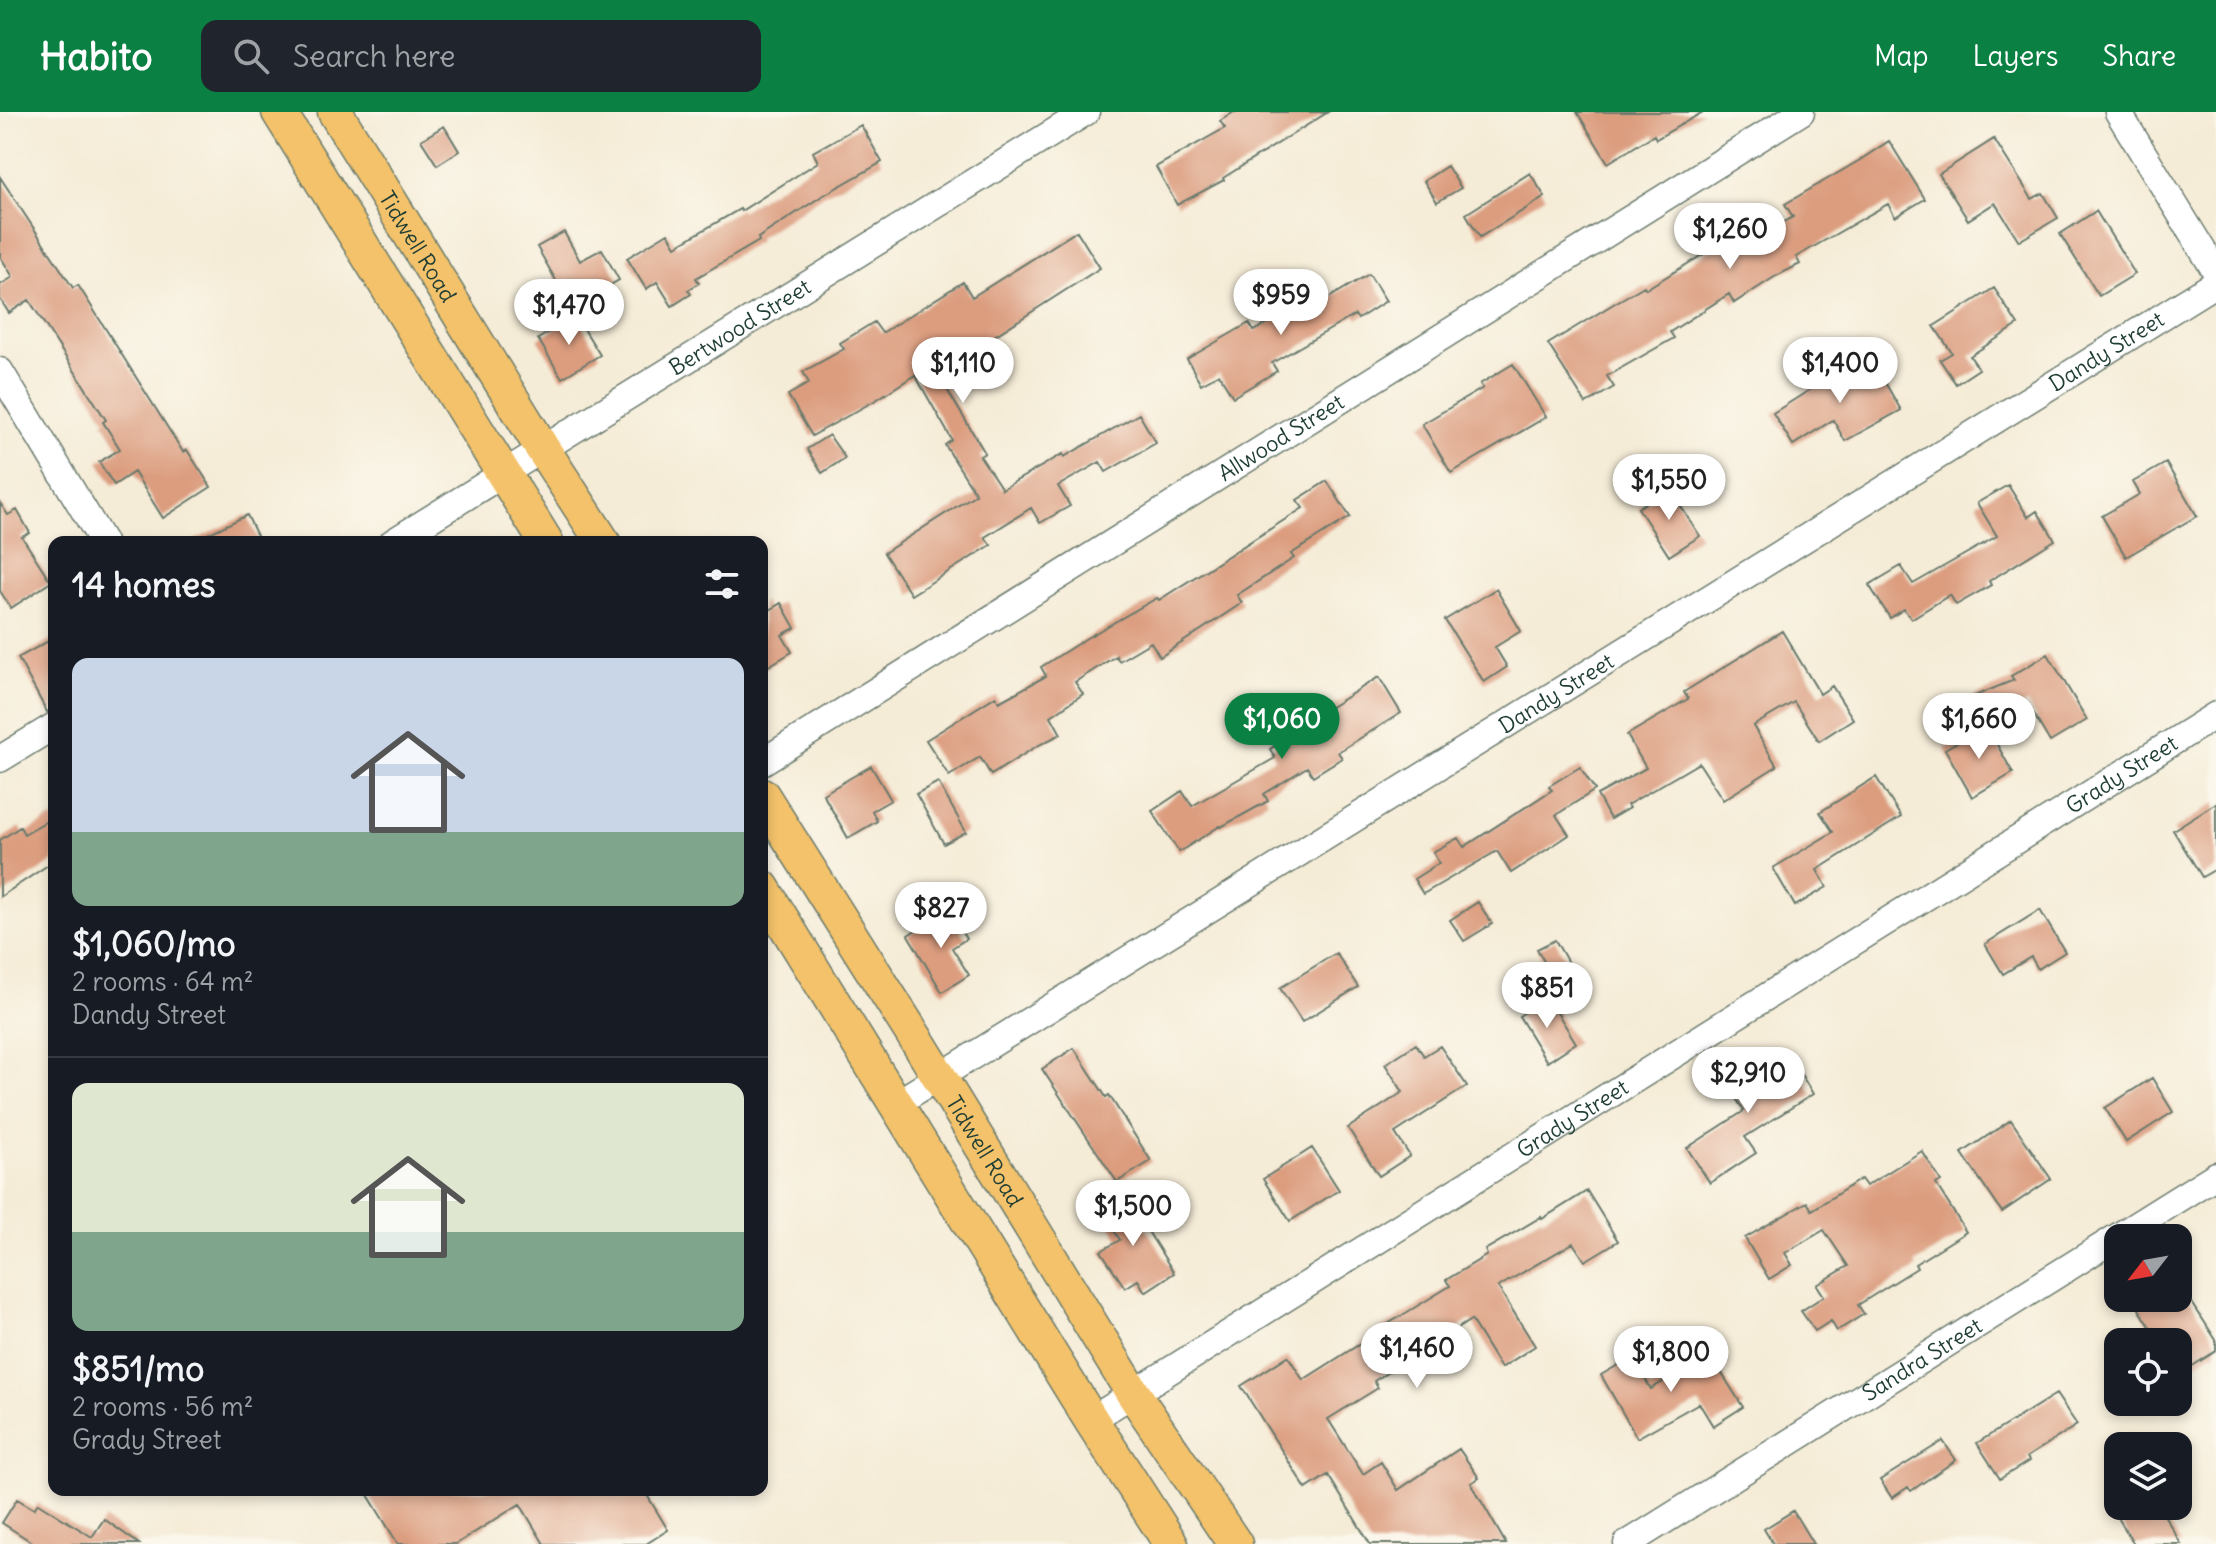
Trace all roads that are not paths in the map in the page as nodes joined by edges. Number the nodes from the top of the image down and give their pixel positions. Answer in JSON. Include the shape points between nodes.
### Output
{"nodes":[{"id":1,"x":279,"y":112,"type":"edge"},
{"id":2,"x":335,"y":112,"type":"edge"},
{"id":3,"x":1086,"y":112,"type":"edge"},
{"id":4,"x":1801,"y":112,"type":"edge"},
{"id":5,"x":2118,"y":112,"type":"edge"},
{"id":6,"x":2216,"y":272,"type":"edge"},
{"id":7,"x":2216,"y":283,"type":"edge"},
{"id":8,"x":0,"y":371,"type":"edge"},
{"id":9,"x":542,"y":448,"type":"junction"},
{"id":10,"x":503,"y":473,"type":"junction"},
{"id":11,"x":99,"y":536,"type":"edge"},
{"id":12,"x":403,"y":536,"type":"edge"},
{"id":13,"x":542,"y":536,"type":"edge"},
{"id":14,"x":599,"y":536,"type":"edge"},
{"id":15,"x":2216,"y":715,"type":"edge"},
{"id":16,"x":48,"y":730,"type":"edge"},
{"id":17,"x":768,"y":758,"type":"edge"},
{"id":18,"x":0,"y":759,"type":"edge"},
{"id":19,"x":768,"y":805,"type":"edge"},
{"id":20,"x":768,"y":897,"type":"edge"},
{"id":21,"x":939,"y":1077,"type":"junction"},
{"id":22,"x":897,"y":1103,"type":"junction"},
{"id":23,"x":2216,"y":1175,"type":"edge"},
{"id":24,"x":1133,"y":1393,"type":"junction"},
{"id":25,"x":1091,"y":1420,"type":"junction"},
{"id":26,"x":1171,"y":1544,"type":"edge"},
{"id":27,"x":1235,"y":1544,"type":"edge"},
{"id":28,"x":1627,"y":1544,"type":"edge"}],
"edges":[{"from":1,"to":10,"type":"main road"},
{"from":2,"to":9,"type":"main road","name":"Tidwell Road"},
{"from":3,"to":9,"type":"street","name":"Bertwood Street"},
{"from":4,"to":17,"type":"street","name":"Allwood Street"},
{"from":5,"to":6,"type":"street"},
{"from":7,"to":21,"type":"street","name":"Dandy Street"},
{"from":8,"to":11,"type":"street"},
{"from":9,"to":10,"type":"street","name":"Bertwood Street"},
{"from":9,"to":14,"type":"main road","name":"Tidwell Road"},
{"from":10,"to":12,"type":"street","name":"Bertwood Street"},
{"from":10,"to":13,"type":"main road"},
{"from":15,"to":24,"type":"street","name":"Grady Street"},
{"from":16,"to":18,"type":"street"},
{"from":19,"to":21,"type":"main road","name":"Tidwell Road"},
{"from":20,"to":22,"type":"main road"},
{"from":21,"to":22,"type":"street","name":"Dandy Street"},
{"from":21,"to":24,"type":"main road","name":"Tidwell Road"},
{"from":22,"to":25,"type":"main road"},
{"from":23,"to":28,"type":"street","name":"Sandra Street"},
{"from":24,"to":25,"type":"street","name":"Grady Street"},
{"from":24,"to":27,"type":"main road","name":"Tidwell Road"},
{"from":25,"to":26,"type":"main road"}]}
